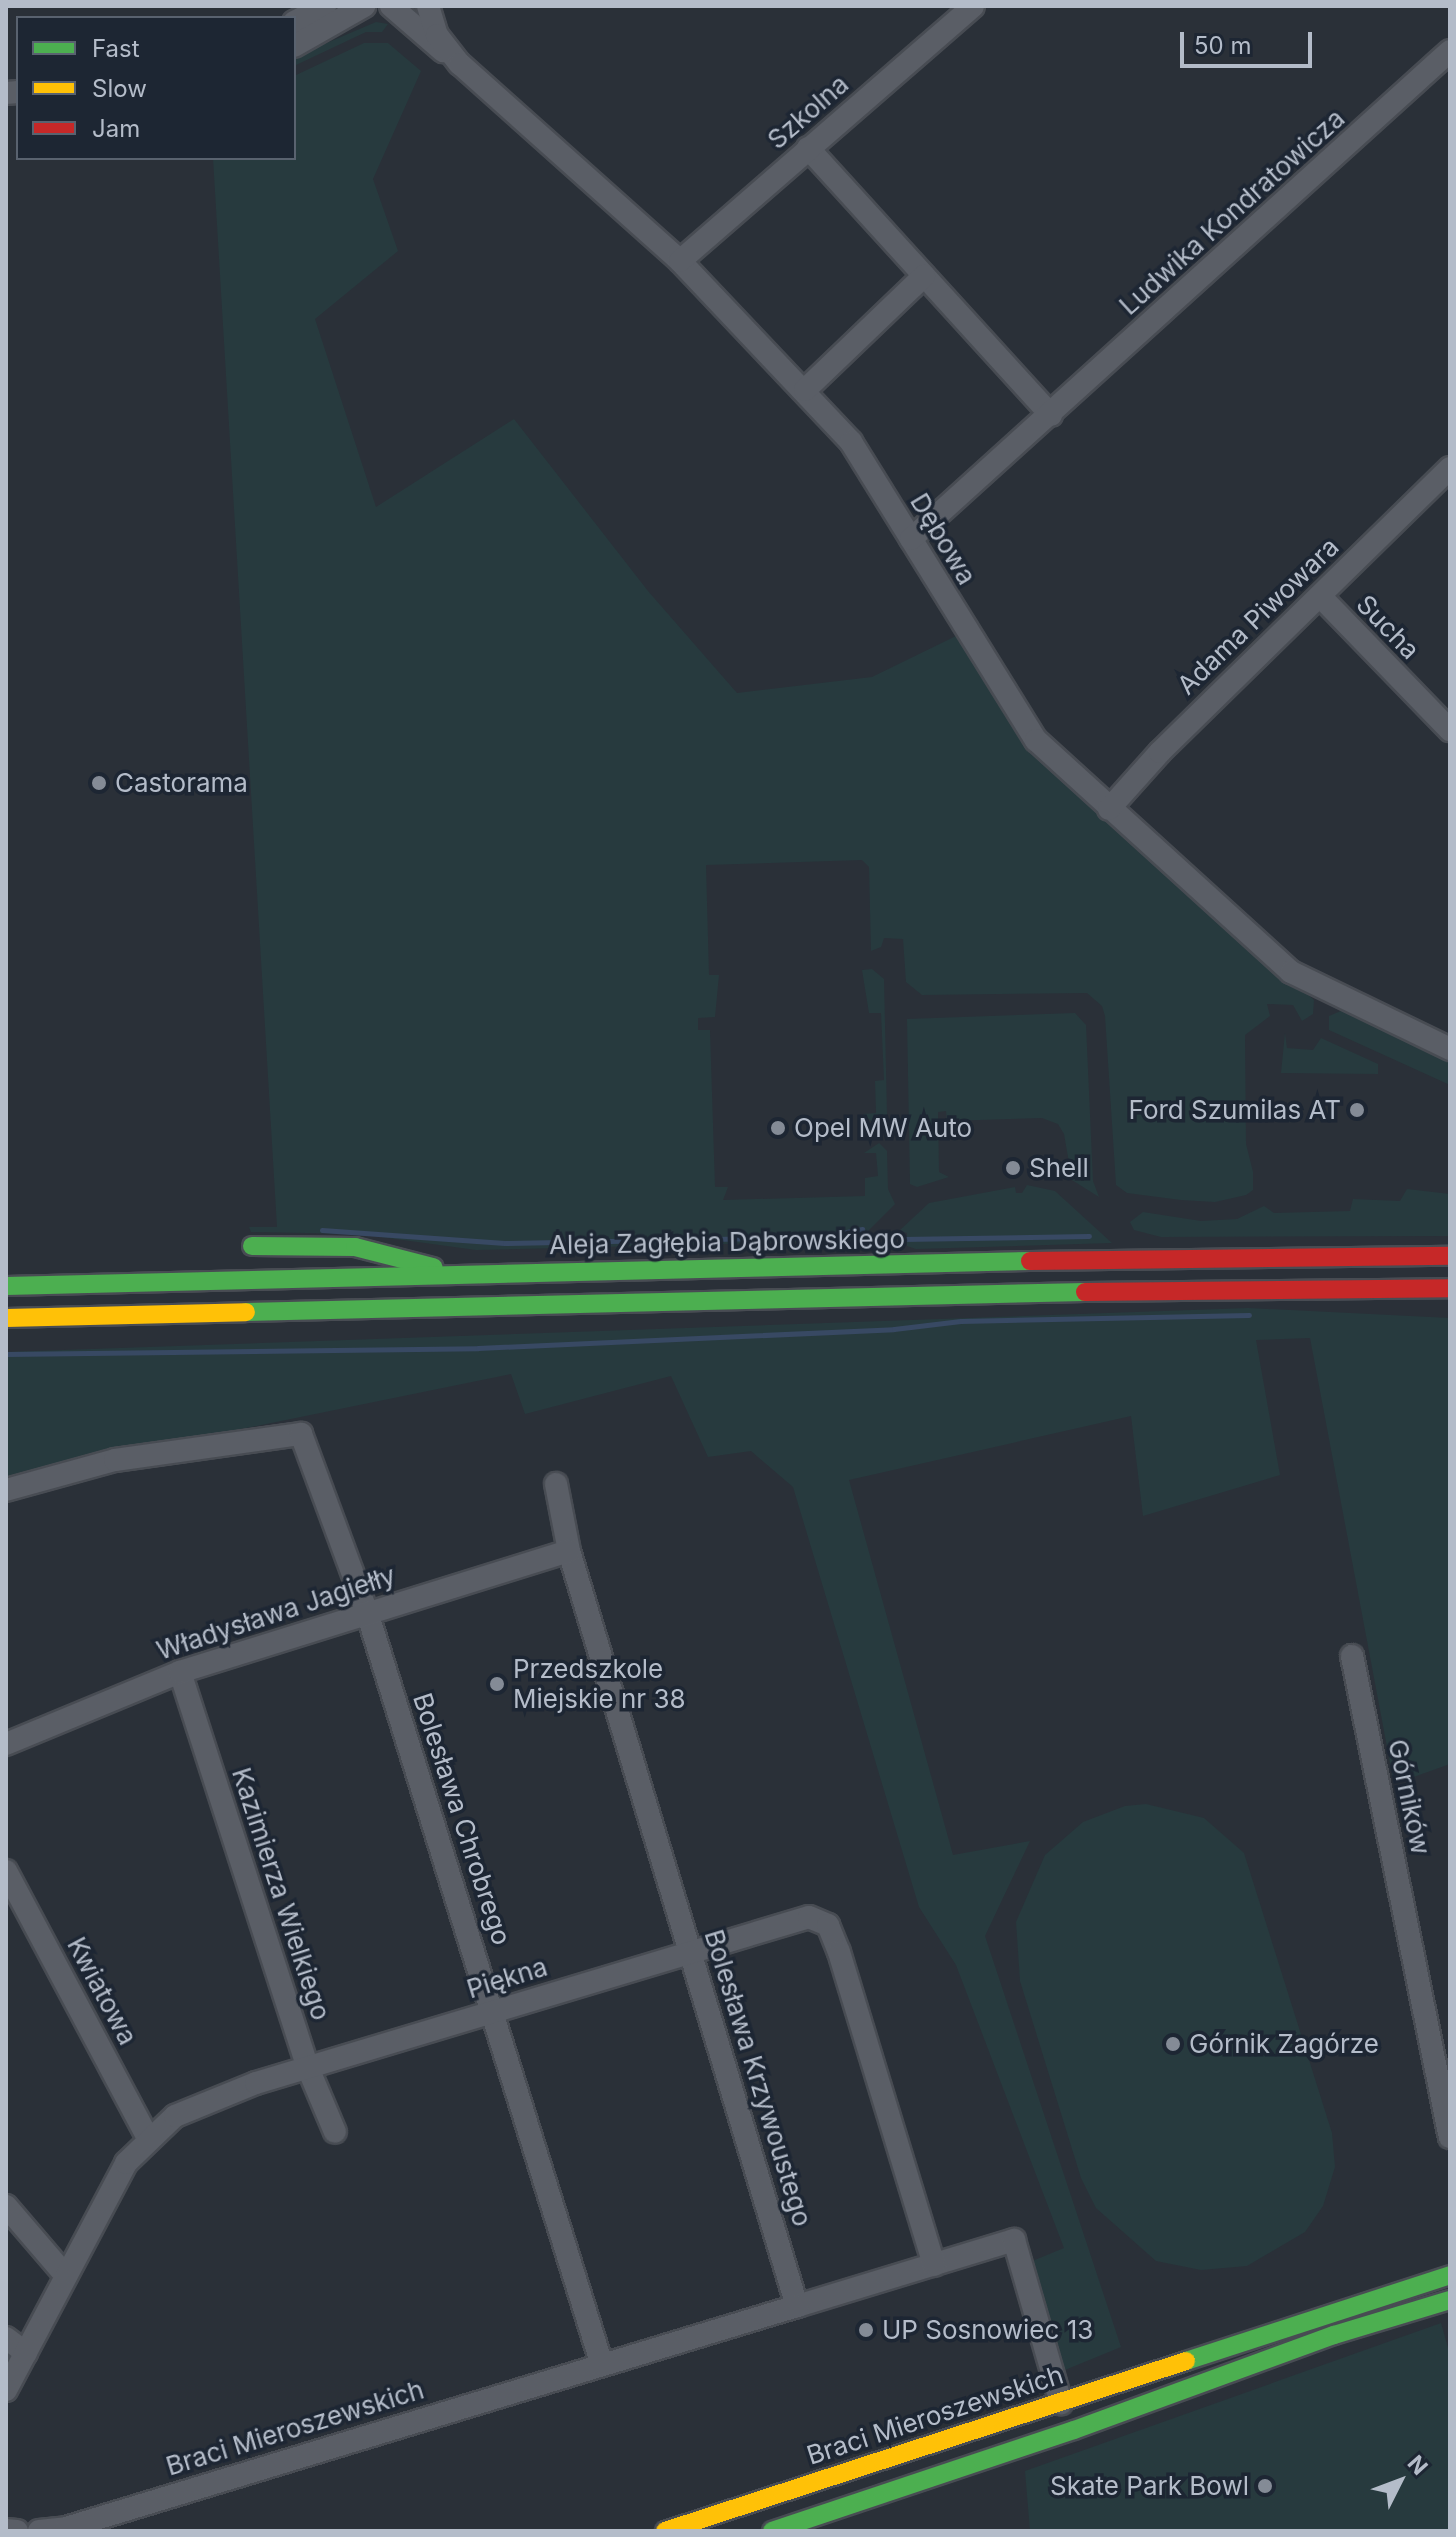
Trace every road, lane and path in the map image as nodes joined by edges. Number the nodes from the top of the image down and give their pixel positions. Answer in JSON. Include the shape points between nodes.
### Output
{"nodes":[{"id":1,"x":325,"y":6,"type":"edge"},
{"id":2,"x":364,"y":6,"type":"edge"},
{"id":3,"x":391,"y":6,"type":"edge"},
{"id":4,"x":428,"y":6,"type":"edge"},
{"id":5,"x":973,"y":6,"type":"edge"},
{"id":6,"x":296,"y":21,"type":"edge"},
{"id":7,"x":296,"y":45,"type":"edge"},
{"id":8,"x":1450,"y":51,"type":"edge"},
{"id":9,"x":460,"y":64,"type":"junction"},
{"id":10,"x":808,"y":148,"type":"junction"},
{"id":11,"x":680,"y":261,"type":"junction"},
{"id":12,"x":924,"y":276,"type":"junction"},
{"id":13,"x":805,"y":390,"type":"junction"},
{"id":14,"x":1051,"y":415,"type":"junction"},
{"id":15,"x":1450,"y":468,"type":"edge"},
{"id":16,"x":911,"y":539,"type":"junction"},
{"id":17,"x":1320,"y":596,"type":"junction"},
{"id":18,"x":1450,"y":730,"type":"edge"},
{"id":19,"x":1109,"y":809,"type":"junction"},
{"id":20,"x":1450,"y":1049,"type":"edge"},
{"id":21,"x":252,"y":1246,"type":"dead end"},
{"id":22,"x":1450,"y":1256,"type":"edge"},
{"id":23,"x":460,"y":1276,"type":"junction"},
{"id":24,"x":6,"y":1286,"type":"edge"},
{"id":25,"x":1450,"y":1288,"type":"edge"},
{"id":26,"x":6,"y":1318,"type":"edge"},
{"id":27,"x":556,"y":1484,"type":"dead end"},
{"id":28,"x":6,"y":1490,"type":"edge"},
{"id":29,"x":569,"y":1551,"type":"junction"},
{"id":30,"x":367,"y":1612,"type":"junction"},
{"id":31,"x":1352,"y":1656,"type":"dead end"},
{"id":32,"x":180,"y":1672,"type":"junction"},
{"id":33,"x":6,"y":1744,"type":"edge"},
{"id":34,"x":6,"y":1871,"type":"edge"},
{"id":35,"x":691,"y":1953,"type":"junction"},
{"id":36,"x":494,"y":2011,"type":"junction"},
{"id":37,"x":308,"y":2068,"type":"junction"},
{"id":38,"x":335,"y":2132,"type":"dead end"},
{"id":39,"x":1450,"y":2137,"type":"edge"},
{"id":40,"x":148,"y":2138,"type":"junction"},
{"id":41,"x":6,"y":2206,"type":"edge"},
{"id":42,"x":934,"y":2265,"type":"junction"},
{"id":43,"x":1450,"y":2275,"type":"edge"},
{"id":44,"x":66,"y":2276,"type":"junction"},
{"id":45,"x":1450,"y":2300,"type":"edge"},
{"id":46,"x":797,"y":2306,"type":"junction"},
{"id":47,"x":6,"y":2338,"type":"edge"},
{"id":48,"x":26,"y":2353,"type":"junction"},
{"id":49,"x":601,"y":2362,"type":"junction"},
{"id":50,"x":6,"y":2390,"type":"edge"},
{"id":51,"x":1061,"y":2403,"type":"junction"},
{"id":52,"x":696,"y":2526,"type":"edge"},
{"id":53,"x":6,"y":2530,"type":"edge"},
{"id":54,"x":17,"y":2531,"type":"edge"},
{"id":55,"x":39,"y":2531,"type":"edge"},
{"id":56,"x":665,"y":2531,"type":"edge"},
{"id":57,"x":772,"y":2531,"type":"edge"}],
"edges":[{"from":1,"to":6,"type":"street"},
{"from":2,"to":7,"type":"street"},
{"from":3,"to":9,"type":"street"},
{"from":4,"to":9,"type":"street","name":"Dębowa","via":[[437,35]]},
{"from":5,"to":10,"type":"street","name":"Szkolna"},
{"from":8,"to":14,"type":"street","name":"Ludwika Kondratowicza"},
{"from":9,"to":11,"type":"street","name":"Dębowa"},
{"from":10,"to":11,"type":"street","name":"Szkolna"},
{"from":10,"to":12,"type":"street"},
{"from":11,"to":13,"type":"street","name":"Dębowa"},
{"from":12,"to":13,"type":"street"},
{"from":12,"to":14,"type":"street"},
{"from":13,"to":16,"type":"street","name":"Dębowa","via":[[851,442]]},
{"from":14,"to":16,"type":"street","name":"Ludwika Kondratowicza"},
{"from":15,"to":17,"type":"street","name":"Adama Piwowara"},
{"from":16,"to":19,"type":"street","name":"Dębowa","via":[[1017,717]]},
{"from":17,"to":18,"type":"street","name":"Sucha"},
{"from":17,"to":19,"type":"street","name":"Adama Piwowara"},
{"from":19,"to":20,"type":"street","name":"Dębowa","via":[[1291,972],[1331,996]]},
{"from":21,"to":23,"type":"main road","via":[[355,1247]]},
{"from":22,"to":23,"type":"main road","name":"Aleja Zagłębia Dąbrowskiego","via":[[1131,1258]]},
{"from":23,"to":24,"type":"main road","name":"Aleja Zagłębia Dąbrowskiego"},
{"from":25,"to":26,"type":"main road","via":[[1250,1288]]},
{"from":27,"to":29,"type":"street","name":"Bolesława Krzywoustego"},
{"from":28,"to":30,"type":"street","name":"Bolesława Chrobrego","via":[[115,1460],[301,1434]]},
{"from":29,"to":30,"type":"street","name":"Władysława Jagiełły"},
{"from":29,"to":35,"type":"street","name":"Bolesława Krzywoustego"},
{"from":30,"to":32,"type":"street","name":"Władysława Jagiełły"},
{"from":30,"to":36,"type":"street","name":"Bolesława Chrobrego"},
{"from":31,"to":39,"type":"street","name":"Górników"},
{"from":32,"to":33,"type":"street","name":"Władysława Jagiełły"},
{"from":32,"to":37,"type":"street","name":"Kazimierza Wielkiego"},
{"from":34,"to":40,"type":"street","name":"Kwiatowa"},
{"from":35,"to":36,"type":"street","name":"Piękna"},
{"from":35,"to":42,"type":"street","name":"Piękna","via":[[809,1917],[828,1925]]},
{"from":35,"to":46,"type":"street","name":"Bolesława Krzywoustego"},
{"from":36,"to":37,"type":"street","name":"Piękna"},
{"from":36,"to":49,"type":"street","name":"Bolesława Chrobrego"},
{"from":37,"to":38,"type":"street","name":"Kazimierza Wielkiego"},
{"from":37,"to":40,"type":"street","name":"Piękna","via":[[206,2101],[175,2116]]},
{"from":40,"to":44,"type":"street","name":"Piękna","via":[[104,2198]]},
{"from":41,"to":44,"type":"street"},
{"from":42,"to":46,"type":"street"},
{"from":42,"to":51,"type":"street","via":[[1014,2240]]},
{"from":43,"to":51,"type":"main road","name":"Braci Mieroszewskich"},
{"from":44,"to":48,"type":"street","name":"Piękna"},
{"from":45,"to":57,"type":"main road","via":[[1334,2335],[1074,2430]]},
{"from":46,"to":49,"type":"street","name":"Braci Mieroszewskich"},
{"from":47,"to":48,"type":"street"},
{"from":48,"to":50,"type":"street","name":"Piękna"},
{"from":49,"to":55,"type":"street","name":"Braci Mieroszewskich","via":[[108,2515]]},
{"from":51,"to":52,"type":"main road","name":"Braci Mieroszewskich"},
{"from":52,"to":56,"type":"main road","name":"Braci Mieroszewskich"},
{"from":53,"to":54,"type":"street"}]}
